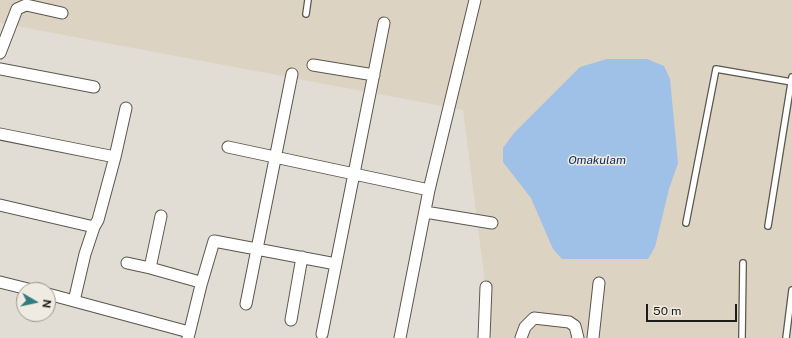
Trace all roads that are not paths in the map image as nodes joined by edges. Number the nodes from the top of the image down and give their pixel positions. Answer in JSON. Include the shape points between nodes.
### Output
{"nodes":[{"id":1,"x":308,"y":0,"type":"edge"},
{"id":2,"x":475,"y":0,"type":"edge"},
{"id":3,"x":62,"y":13,"type":"dead end"},
{"id":4,"x":306,"y":14,"type":"dead end"},
{"id":5,"x":384,"y":23,"type":"dead end"},
{"id":6,"x":0,"y":53,"type":"edge"},
{"id":7,"x":313,"y":65,"type":"dead end"},
{"id":8,"x":0,"y":69,"type":"edge"},
{"id":9,"x":292,"y":74,"type":"dead end"},
{"id":10,"x":374,"y":74,"type":"junction"},
{"id":11,"x":792,"y":80,"type":"edge"},
{"id":12,"x":94,"y":87,"type":"dead end"},
{"id":13,"x":126,"y":108,"type":"dead end"},
{"id":14,"x":0,"y":134,"type":"edge"},
{"id":15,"x":228,"y":147,"type":"dead end"},
{"id":16,"x":115,"y":157,"type":"junction"},
{"id":17,"x":275,"y":158,"type":"junction"},
{"id":18,"x":354,"y":175,"type":"junction"},
{"id":19,"x":429,"y":190,"type":"junction"},
{"id":20,"x":0,"y":205,"type":"edge"},
{"id":21,"x":425,"y":212,"type":"junction"},
{"id":22,"x":161,"y":216,"type":"dead end"},
{"id":23,"x":492,"y":223,"type":"dead end"},
{"id":24,"x":686,"y":223,"type":"dead end"},
{"id":25,"x":768,"y":226,"type":"dead end"},
{"id":26,"x":94,"y":227,"type":"junction"},
{"id":27,"x":257,"y":249,"type":"junction"},
{"id":28,"x":302,"y":257,"type":"junction"},
{"id":29,"x":127,"y":263,"type":"dead end"},
{"id":30,"x":743,"y":263,"type":"dead end"},
{"id":31,"x":336,"y":264,"type":"junction"},
{"id":32,"x":150,"y":268,"type":"junction"},
{"id":33,"x":0,"y":282,"type":"edge"},
{"id":34,"x":599,"y":283,"type":"dead end"},
{"id":35,"x":201,"y":285,"type":"junction"},
{"id":36,"x":16,"y":286,"type":"edge"},
{"id":37,"x":486,"y":288,"type":"dead end"},
{"id":38,"x":792,"y":290,"type":"edge"},
{"id":39,"x":56,"y":296,"type":"edge"},
{"id":40,"x":74,"y":301,"type":"junction"},
{"id":41,"x":246,"y":304,"type":"dead end"},
{"id":42,"x":291,"y":320,"type":"dead end"},
{"id":43,"x":322,"y":334,"type":"dead end"},
{"id":44,"x":189,"y":335,"type":"edge"},
{"id":45,"x":400,"y":338,"type":"edge"},
{"id":46,"x":484,"y":338,"type":"edge"},
{"id":47,"x":521,"y":338,"type":"edge"},
{"id":48,"x":578,"y":338,"type":"edge"},
{"id":49,"x":593,"y":338,"type":"edge"},
{"id":50,"x":742,"y":338,"type":"edge"},
{"id":51,"x":786,"y":338,"type":"edge"}],
"edges":[{"from":1,"to":4,"type":"lane"},
{"from":2,"to":19,"type":"street"},
{"from":3,"to":6,"type":"street","via":[[26,5],[17,8]]},
{"from":5,"to":10,"type":"street"},
{"from":7,"to":10,"type":"street"},
{"from":8,"to":12,"type":"street"},
{"from":9,"to":17,"type":"street"},
{"from":10,"to":18,"type":"street"},
{"from":11,"to":24,"type":"lane","via":[[716,68]]},
{"from":11,"to":25,"type":"lane"},
{"from":13,"to":16,"type":"street"},
{"from":14,"to":16,"type":"street"},
{"from":15,"to":17,"type":"street"},
{"from":16,"to":26,"type":"street"},
{"from":17,"to":18,"type":"street"},
{"from":17,"to":27,"type":"street"},
{"from":18,"to":19,"type":"street"},
{"from":18,"to":31,"type":"street"},
{"from":19,"to":21,"type":"street"},
{"from":20,"to":26,"type":"street"},
{"from":21,"to":23,"type":"street"},
{"from":21,"to":45,"type":"street"},
{"from":22,"to":32,"type":"street"},
{"from":26,"to":40,"type":"street"},
{"from":27,"to":28,"type":"street"},
{"from":27,"to":35,"type":"street","via":[[214,241]]},
{"from":27,"to":41,"type":"street"},
{"from":28,"to":31,"type":"street"},
{"from":28,"to":42,"type":"street"},
{"from":29,"to":32,"type":"street"},
{"from":30,"to":50,"type":"lane"},
{"from":31,"to":43,"type":"street"},
{"from":32,"to":35,"type":"street","via":[[200,282]]},
{"from":33,"to":36,"type":"street"},
{"from":34,"to":49,"type":"street"},
{"from":35,"to":44,"type":"street"},
{"from":37,"to":46,"type":"street"},
{"from":38,"to":51,"type":"lane"},
{"from":39,"to":40,"type":"street"},
{"from":40,"to":44,"type":"street"},
{"from":47,"to":48,"type":"street","via":[[525,327],[534,318],[569,322],[575,326]]}]}
